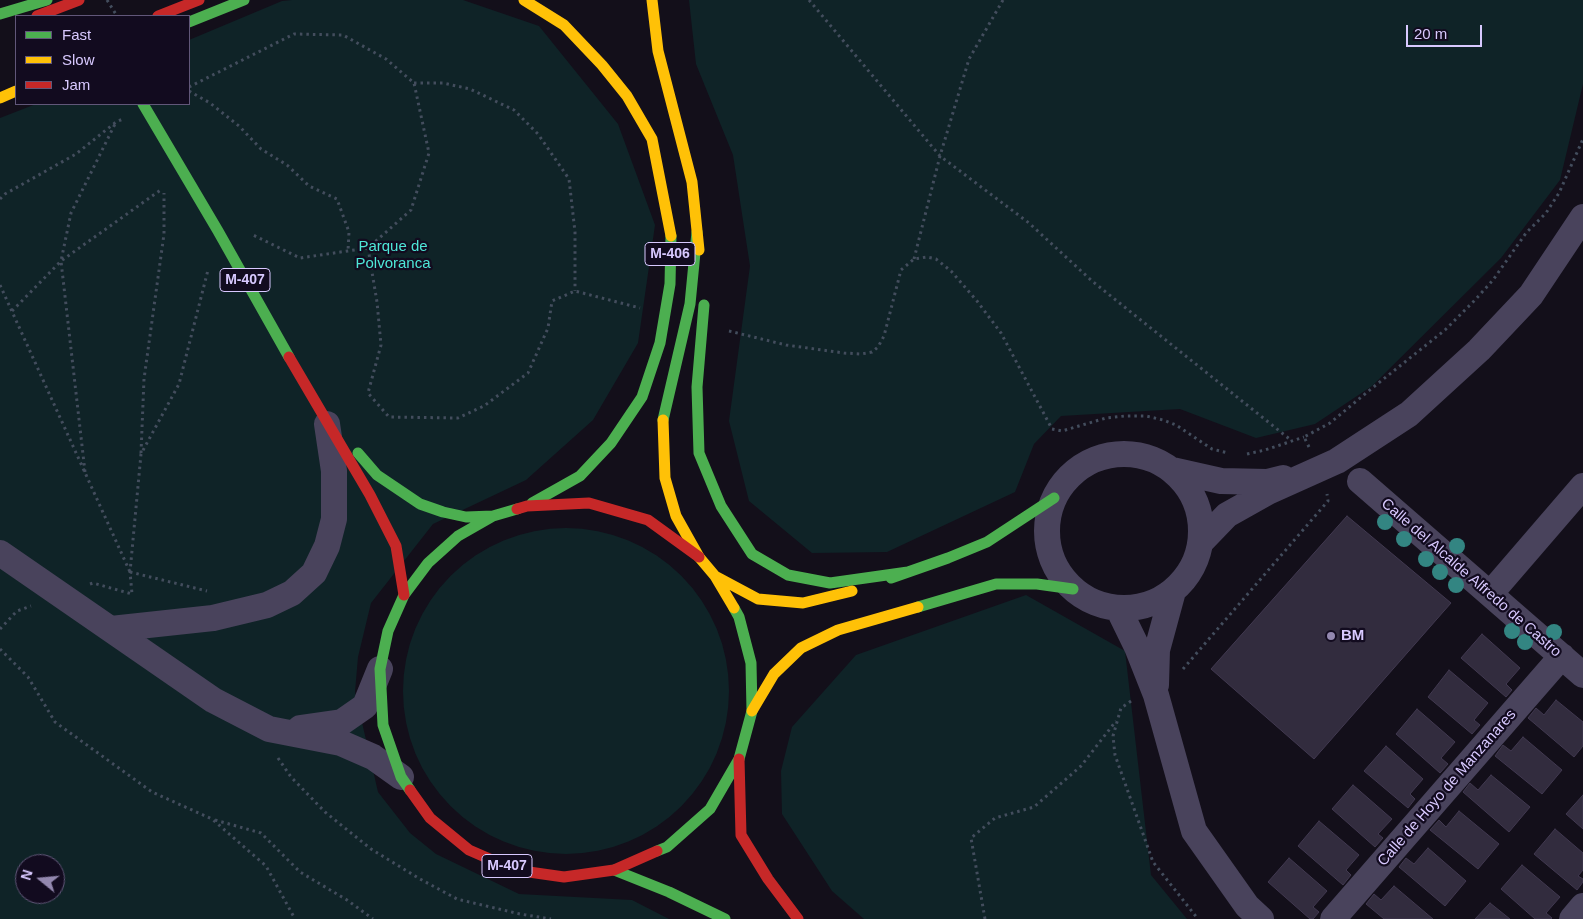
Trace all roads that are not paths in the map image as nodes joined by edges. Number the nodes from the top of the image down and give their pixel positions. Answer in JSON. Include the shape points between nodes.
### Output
{"nodes":[{"id":1,"x":47,"y":0,"type":"edge"},
{"id":2,"x":198,"y":0,"type":"edge"},
{"id":3,"x":244,"y":0,"type":"edge"},
{"id":4,"x":524,"y":0,"type":"edge"},
{"id":5,"x":652,"y":0,"type":"edge"},
{"id":6,"x":82,"y":3,"type":"edge"},
{"id":7,"x":0,"y":14,"type":"edge"},
{"id":8,"x":40,"y":15,"type":"edge"},
{"id":9,"x":160,"y":15,"type":"edge"},
{"id":10,"x":190,"y":22,"type":"edge"},
{"id":11,"x":15,"y":91,"type":"edge"},
{"id":12,"x":0,"y":98,"type":"edge"},
{"id":13,"x":144,"y":105,"type":"edge"},
{"id":14,"x":1583,"y":217,"type":"edge"},
{"id":15,"x":697,"y":232,"type":"junction"},
{"id":16,"x":312,"y":398,"type":"junction"},
{"id":17,"x":327,"y":424,"type":"junction"},
{"id":18,"x":1318,"y":469,"type":"junction"},
{"id":19,"x":1172,"y":470,"type":"junction"},
{"id":20,"x":1360,"y":481,"type":"dead end"},
{"id":21,"x":1583,"y":486,"type":"edge"},
{"id":22,"x":1054,"y":498,"type":"junction"},
{"id":23,"x":527,"y":506,"type":"junction"},
{"id":24,"x":493,"y":516,"type":"junction"},
{"id":25,"x":1200,"y":543,"type":"junction"},
{"id":26,"x":0,"y":553,"type":"edge"},
{"id":27,"x":699,"y":557,"type":"junction"},
{"id":28,"x":908,"y":572,"type":"junction"},
{"id":29,"x":715,"y":576,"type":"junction"},
{"id":30,"x":1073,"y":589,"type":"junction"},
{"id":31,"x":1173,"y":591,"type":"junction"},
{"id":32,"x":1490,"y":594,"type":"junction"},
{"id":33,"x":404,"y":595,"type":"junction"},
{"id":34,"x":1118,"y":608,"type":"junction"},
{"id":35,"x":111,"y":629,"type":"junction"},
{"id":36,"x":1562,"y":656,"type":"junction"},
{"id":37,"x":380,"y":669,"type":"junction"},
{"id":38,"x":1583,"y":675,"type":"edge"},
{"id":39,"x":1156,"y":695,"type":"junction"},
{"id":40,"x":752,"y":710,"type":"junction"},
{"id":41,"x":265,"y":727,"type":"junction"},
{"id":42,"x":739,"y":759,"type":"junction"},
{"id":43,"x":401,"y":777,"type":"junction"},
{"id":44,"x":614,"y":870,"type":"junction"},
{"id":45,"x":1583,"y":906,"type":"edge"},
{"id":46,"x":725,"y":919,"type":"edge"},
{"id":47,"x":798,"y":919,"type":"edge"},
{"id":48,"x":1261,"y":919,"type":"edge"},
{"id":49,"x":1333,"y":919,"type":"edge"},
{"id":50,"x":1572,"y":919,"type":"edge"}],
"edges":[{"from":1,"to":7,"type":"highway"},
{"from":2,"to":9,"type":"highway"},
{"from":3,"to":10,"type":"highway"},
{"from":4,"to":23,"type":"highway","number":"M-406","via":[[564,25],[627,96],[652,138],[671,233],[670,284],[660,343],[642,397],[611,443],[580,476]]},
{"from":5,"to":15,"type":"highway","number":"M-406","via":[[658,51],[692,182]]},
{"from":6,"to":8,"type":"highway"},
{"from":11,"to":12,"type":"highway"},
{"from":13,"to":16,"type":"highway","number":"M-407"},
{"from":14,"to":18,"type":"street","via":[[1531,295],[1479,350],[1409,414]]},
{"from":15,"to":27,"type":"highway","number":"M-406","via":[[690,304],[663,419],[665,478],[676,516]]},
{"from":15,"to":28,"type":"highway","number":"M-406","via":[[704,310],[697,387],[699,453],[721,506],[752,554],[788,575],[830,583]]},
{"from":16,"to":17,"type":"highway","number":"M-407"},
{"from":16,"to":24,"type":"highway","number":"M-407","via":[[377,475],[398,490],[420,504],[443,512],[466,517]]},
{"from":17,"to":33,"type":"highway","number":"M-407","via":[[396,546]]},
{"from":17,"to":35,"type":"street","via":[[334,471],[334,519],[327,546],[314,573],[292,593],[267,606],[213,618]]},
{"from":18,"to":19,"type":"street","via":[[1268,482],[1222,482]]},
{"from":18,"to":25,"type":"street","via":[[1227,515]]},
{"from":19,"to":22,"type":"street","via":[[1152,458],[1129,454],[1106,456],[1085,464],[1067,478]]},
{"from":19,"to":25,"type":"street","via":[[1196,503],[1201,522]]},
{"from":20,"to":32,"type":"street","name":"Calle del Alcalde Alfredo de Castro"},
{"from":21,"to":32,"type":"street"},
{"from":22,"to":28,"type":"highway","via":[[987,542]]},
{"from":22,"to":30,"type":"street","via":[[1047,522],[1048,546],[1057,570]]},
{"from":23,"to":24,"type":"highway","number":"M-407"},
{"from":23,"to":27,"type":"highway","number":"M-407","via":[[589,503],[648,520]]},
{"from":24,"to":33,"type":"highway","number":"M-407","via":[[458,536],[428,563]]},
{"from":25,"to":31,"type":"street","via":[[1186,578]]},
{"from":26,"to":35,"type":"street"},
{"from":27,"to":29,"type":"highway","number":"M-407"},
{"from":28,"to":29,"type":"highway","via":[[803,603],[758,599]]},
{"from":29,"to":40,"type":"highway","number":"M-407","via":[[739,617],[751,663]]},
{"from":30,"to":34,"type":"street","via":[[1094,602]]},
{"from":30,"to":40,"type":"highway","via":[[1037,584],[996,584],[838,630],[801,648],[774,674]]},
{"from":31,"to":34,"type":"street","via":[[1137,607]]},
{"from":31,"to":39,"type":"street","via":[[1158,650]]},
{"from":32,"to":36,"type":"street","name":"Calle del Alcalde Alfredo de Castro"},
{"from":33,"to":37,"type":"highway","number":"M-407","via":[[388,631]]},
{"from":34,"to":39,"type":"street"},
{"from":35,"to":41,"type":"street","via":[[213,700]]},
{"from":36,"to":38,"type":"street","name":"Calle del Alcalde Alfredo de Castro"},
{"from":36,"to":49,"type":"street","name":"Calle de Hoyo de Manzanares"},
{"from":37,"to":41,"type":"street","via":[[366,706],[342,722],[301,728]]},
{"from":37,"to":43,"type":"highway","number":"M-407","via":[[382,725]]},
{"from":39,"to":48,"type":"street","via":[[1194,831],[1246,906]]},
{"from":40,"to":42,"type":"highway","number":"M-407"},
{"from":41,"to":43,"type":"street","via":[[341,743],[373,757]]},
{"from":42,"to":44,"type":"highway","number":"M-407","via":[[710,809],[667,847]]},
{"from":42,"to":47,"type":"highway","number":"M-407","via":[[741,835]]},
{"from":43,"to":44,"type":"highway","number":"M-407","via":[[430,818],[469,850],[515,870],[564,877]]},
{"from":44,"to":46,"type":"highway","number":"M-407"},
{"from":45,"to":50,"type":"street"}]}
